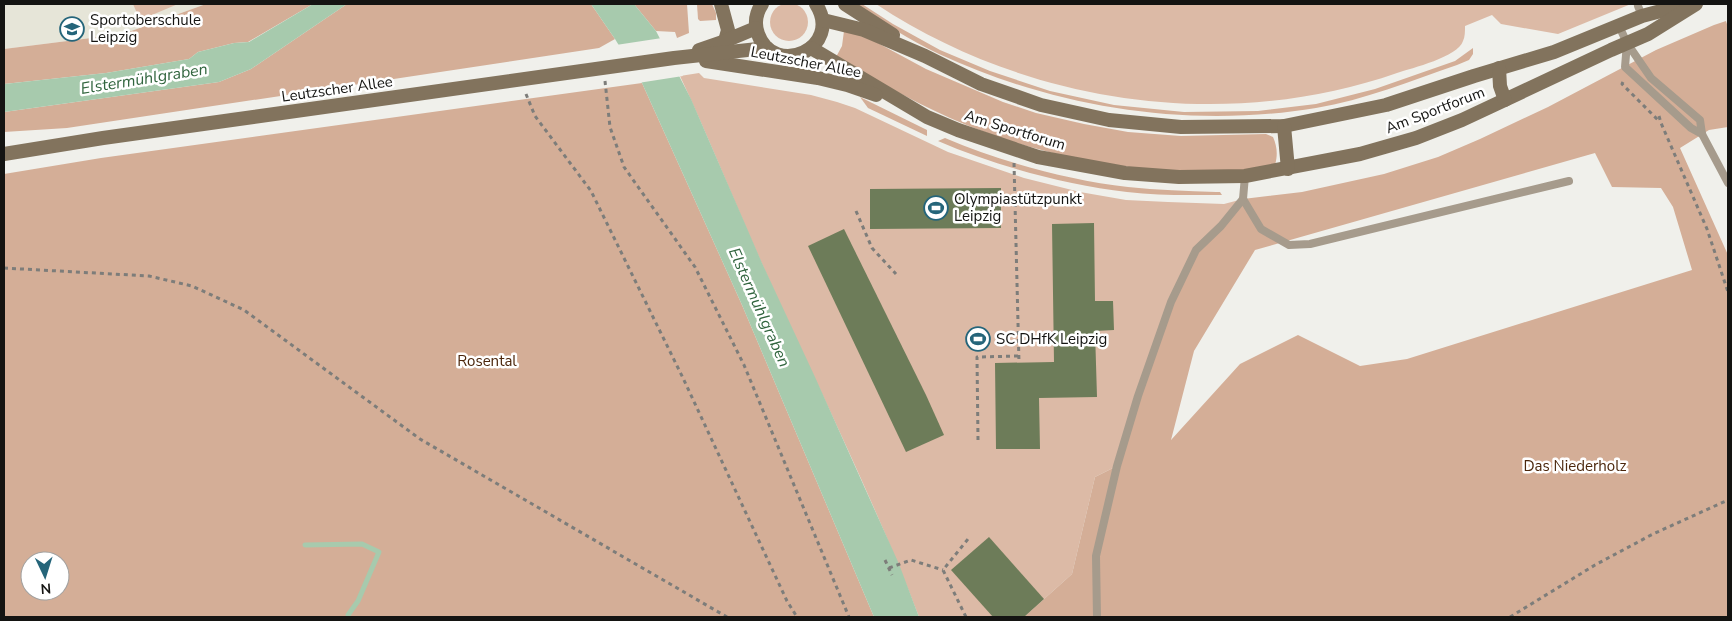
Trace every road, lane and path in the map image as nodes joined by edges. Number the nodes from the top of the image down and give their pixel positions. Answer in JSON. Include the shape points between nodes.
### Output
{"nodes":[{"id":1,"x":721,"y":4,"type":"edge"},
{"id":2,"x":816,"y":4,"type":"edge"},
{"id":3,"x":845,"y":4,"type":"edge"},
{"id":4,"x":1687,"y":4,"type":"edge"},
{"id":5,"x":1696,"y":4,"type":"edge"},
{"id":6,"x":759,"y":5,"type":"edge"},
{"id":7,"x":823,"y":20,"type":"junction"},
{"id":8,"x":1619,"y":26,"type":"junction"},
{"id":9,"x":756,"y":28,"type":"junction"},
{"id":10,"x":726,"y":41,"type":"junction"},
{"id":11,"x":1627,"y":43,"type":"junction"},
{"id":12,"x":768,"y":48,"type":"junction"},
{"id":13,"x":812,"y":48,"type":"junction"},
{"id":14,"x":925,"y":56,"type":"junction"},
{"id":15,"x":674,"y":58,"type":"junction"},
{"id":16,"x":603,"y":68,"type":"junction"},
{"id":17,"x":1499,"y":68,"type":"junction"},
{"id":18,"x":1474,"y":76,"type":"junction"},
{"id":19,"x":520,"y":79,"type":"junction"},
{"id":20,"x":1503,"y":93,"type":"junction"},
{"id":21,"x":927,"y":117,"type":"junction"},
{"id":22,"x":1661,"y":123,"type":"dead end"},
{"id":23,"x":1284,"y":126,"type":"junction"},
{"id":24,"x":1702,"y":134,"type":"junction"},
{"id":25,"x":1014,"y":149,"type":"junction"},
{"id":26,"x":4,"y":154,"type":"edge"},
{"id":27,"x":1288,"y":169,"type":"junction"},
{"id":28,"x":1245,"y":176,"type":"junction"},
{"id":29,"x":1569,"y":181,"type":"dead end"},
{"id":30,"x":1728,"y":183,"type":"edge"},
{"id":31,"x":1243,"y":199,"type":"junction"},
{"id":32,"x":856,"y":211,"type":"dead end"},
{"id":33,"x":4,"y":268,"type":"edge"},
{"id":34,"x":896,"y":274,"type":"dead end"},
{"id":35,"x":1728,"y":292,"type":"edge"},
{"id":36,"x":1019,"y":356,"type":"junction"},
{"id":37,"x":1019,"y":363,"type":"dead end"},
{"id":38,"x":978,"y":440,"type":"dead end"},
{"id":39,"x":1728,"y":500,"type":"edge"},
{"id":40,"x":968,"y":539,"type":"dead end"},
{"id":41,"x":885,"y":560,"type":"dead end"},
{"id":42,"x":889,"y":568,"type":"junction"},
{"id":43,"x":943,"y":570,"type":"junction"},
{"id":44,"x":892,"y":575,"type":"dead end"},
{"id":45,"x":727,"y":617,"type":"edge"},
{"id":46,"x":797,"y":617,"type":"edge"},
{"id":47,"x":849,"y":617,"type":"edge"},
{"id":48,"x":966,"y":617,"type":"edge"},
{"id":49,"x":1097,"y":617,"type":"edge"},
{"id":50,"x":1510,"y":617,"type":"edge"}],
"edges":[{"from":1,"to":10,"type":"main road","via":[[728,30]]},
{"from":2,"to":7,"type":"main road"},
{"from":3,"to":14,"type":"main road","name":"Am Sportforum"},
{"from":4,"to":8,"type":"main road","name":"Am Sportforum","via":[[1640,11]]},
{"from":5,"to":11,"type":"main road","name":"Am Sportforum"},
{"from":6,"to":9,"type":"main road"},
{"from":7,"to":13,"type":"main road","via":[[820,35]]},
{"from":7,"to":14,"type":"main road","name":"Am Sportforum","via":[[864,30]]},
{"from":8,"to":11,"type":"lane"},
{"from":8,"to":17,"type":"main road","name":"Am Sportforum","via":[[1554,52]]},
{"from":9,"to":10,"type":"main road","name":"Leutzscher Allee"},
{"from":9,"to":12,"type":"main road"},
{"from":10,"to":15,"type":"main road","name":"Leutzscher Allee"},
{"from":11,"to":20,"type":"main road","name":"Am Sportforum"},
{"from":11,"to":24,"type":"lane","via":[[1651,78],[1700,120]]},
{"from":11,"to":24,"type":"lane","via":[[1625,67],[1691,128]]},
{"from":12,"to":13,"type":"main road","via":[[785,56],[794,56]]},
{"from":12,"to":15,"type":"main road","name":"Leutzscher Allee"},
{"from":13,"to":21,"type":"main road","name":"Am Sportforum"},
{"from":14,"to":23,"type":"main road","name":"Am Sportforum","via":[[981,84],[1041,105],[1109,120],[1181,127]]},
{"from":15,"to":16,"type":"main road","name":"Leutzscher Allee"},
{"from":15,"to":21,"type":"main road","name":"Leutzscher Allee","via":[[720,62],[847,85]]},
{"from":16,"to":19,"type":"main road","name":"Leutzscher Allee"},
{"from":16,"to":47,"type":"path","via":[[610,127],[624,167],[695,267],[744,365]]},
{"from":17,"to":18,"type":"main road","name":"Am Sportforum"},
{"from":17,"to":20,"type":"main road","name":"Am Sportforum"},
{"from":18,"to":20,"type":"main road","name":"Am Sportforum"},
{"from":18,"to":23,"type":"main road","name":"Am Sportforum","via":[[1386,106]]},
{"from":19,"to":26,"type":"main road","name":"Leutzscher Allee"},
{"from":19,"to":46,"type":"path","via":[[535,116],[592,191]]},
{"from":20,"to":27,"type":"main road","name":"Am Sportforum","via":[[1462,120],[1416,138]]},
{"from":21,"to":25,"type":"main road","name":"Am Sportforum"},
{"from":22,"to":35,"type":"path","via":[[1707,229]]},
{"from":23,"to":27,"type":"main road"},
{"from":24,"to":30,"type":"lane"},
{"from":25,"to":28,"type":"main road","name":"Am Sportforum","via":[[1045,159],[1125,173],[1179,177]]},
{"from":25,"to":36,"type":"path"},
{"from":27,"to":28,"type":"main road","name":"Am Sportforum"},
{"from":28,"to":31,"type":"lane"},
{"from":29,"to":31,"type":"lane","via":[[1310,244],[1289,245],[1261,229]]},
{"from":31,"to":49,"type":"lane","via":[[1196,250],[1172,302],[1141,388],[1117,466],[1096,556]]},
{"from":32,"to":34,"type":"path","via":[[872,248]]},
{"from":33,"to":45,"type":"path","via":[[149,276],[192,286],[244,310],[420,439]]},
{"from":36,"to":37,"type":"path"},
{"from":36,"to":38,"type":"path","via":[[977,357]]},
{"from":39,"to":50,"type":"path","via":[[1595,565]]},
{"from":40,"to":43,"type":"path"},
{"from":41,"to":42,"type":"path"},
{"from":42,"to":43,"type":"path","via":[[911,560]]},
{"from":42,"to":44,"type":"path"},
{"from":43,"to":48,"type":"path"}]}
